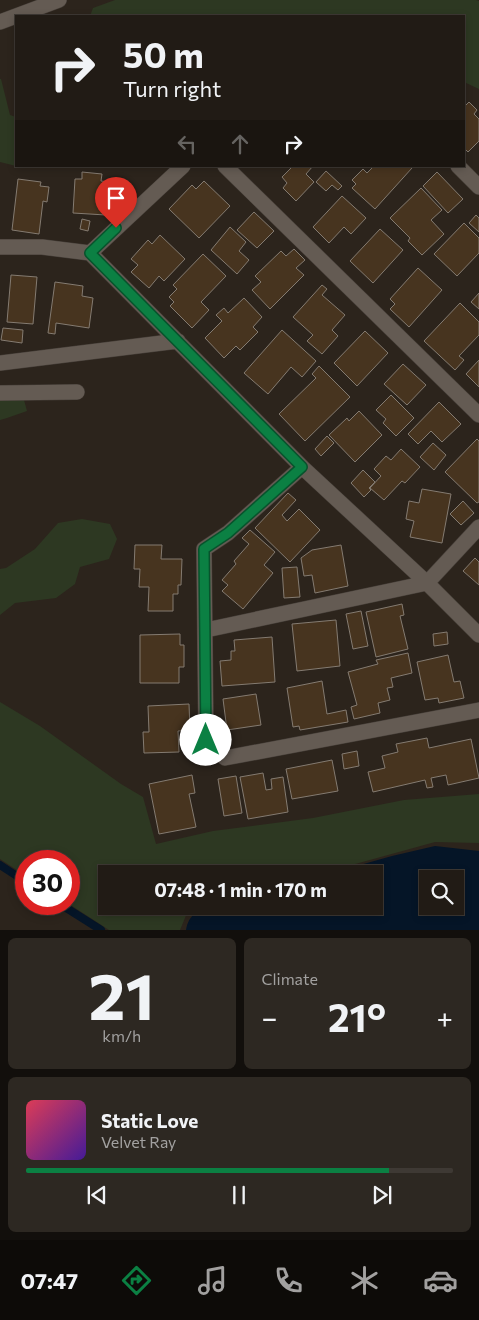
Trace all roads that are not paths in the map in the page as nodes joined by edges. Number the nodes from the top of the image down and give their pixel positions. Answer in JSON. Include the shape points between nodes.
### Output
{"nodes":[{"id":1,"x":59,"y":0,"type":"edge"},
{"id":2,"x":19,"y":15,"type":"edge"},
{"id":3,"x":15,"y":16,"type":"edge"},
{"id":4,"x":0,"y":22,"type":"edge"},
{"id":5,"x":182,"y":167,"type":"edge"},
{"id":6,"x":226,"y":167,"type":"edge"},
{"id":7,"x":459,"y":167,"type":"edge"},
{"id":8,"x":479,"y":187,"type":"edge"},
{"id":9,"x":0,"y":247,"type":"edge"},
{"id":10,"x":90,"y":253,"type":"junction"},
{"id":11,"x":178,"y":341,"type":"junction"},
{"id":12,"x":0,"y":363,"type":"edge"},
{"id":13,"x":77,"y":392,"type":"dead end"},
{"id":14,"x":0,"y":393,"type":"edge"},
{"id":15,"x":479,"y":415,"type":"edge"},
{"id":16,"x":302,"y":467,"type":"junction"},
{"id":17,"x":479,"y":527,"type":"edge"},
{"id":18,"x":427,"y":583,"type":"junction"},
{"id":19,"x":206,"y":630,"type":"junction"},
{"id":20,"x":479,"y":635,"type":"edge"},
{"id":21,"x":479,"y":710,"type":"edge"}],
"edges":[{"from":1,"to":2,"type":"street"},
{"from":3,"to":4,"type":"street"},
{"from":5,"to":10,"type":"street"},
{"from":6,"to":15,"type":"street"},
{"from":7,"to":8,"type":"street"},
{"from":9,"to":10,"type":"street","via":[[42,247]]},
{"from":10,"to":11,"type":"street"},
{"from":11,"to":12,"type":"street"},
{"from":11,"to":16,"type":"street"},
{"from":13,"to":14,"type":"street"},
{"from":16,"to":18,"type":"street"},
{"from":16,"to":19,"type":"street","via":[[228,533],[204,549]]},
{"from":17,"to":18,"type":"street"},
{"from":18,"to":19,"type":"street"},
{"from":18,"to":20,"type":"street"},
{"from":19,"to":21,"type":"street","via":[[206,740],[225,758]]}]}
